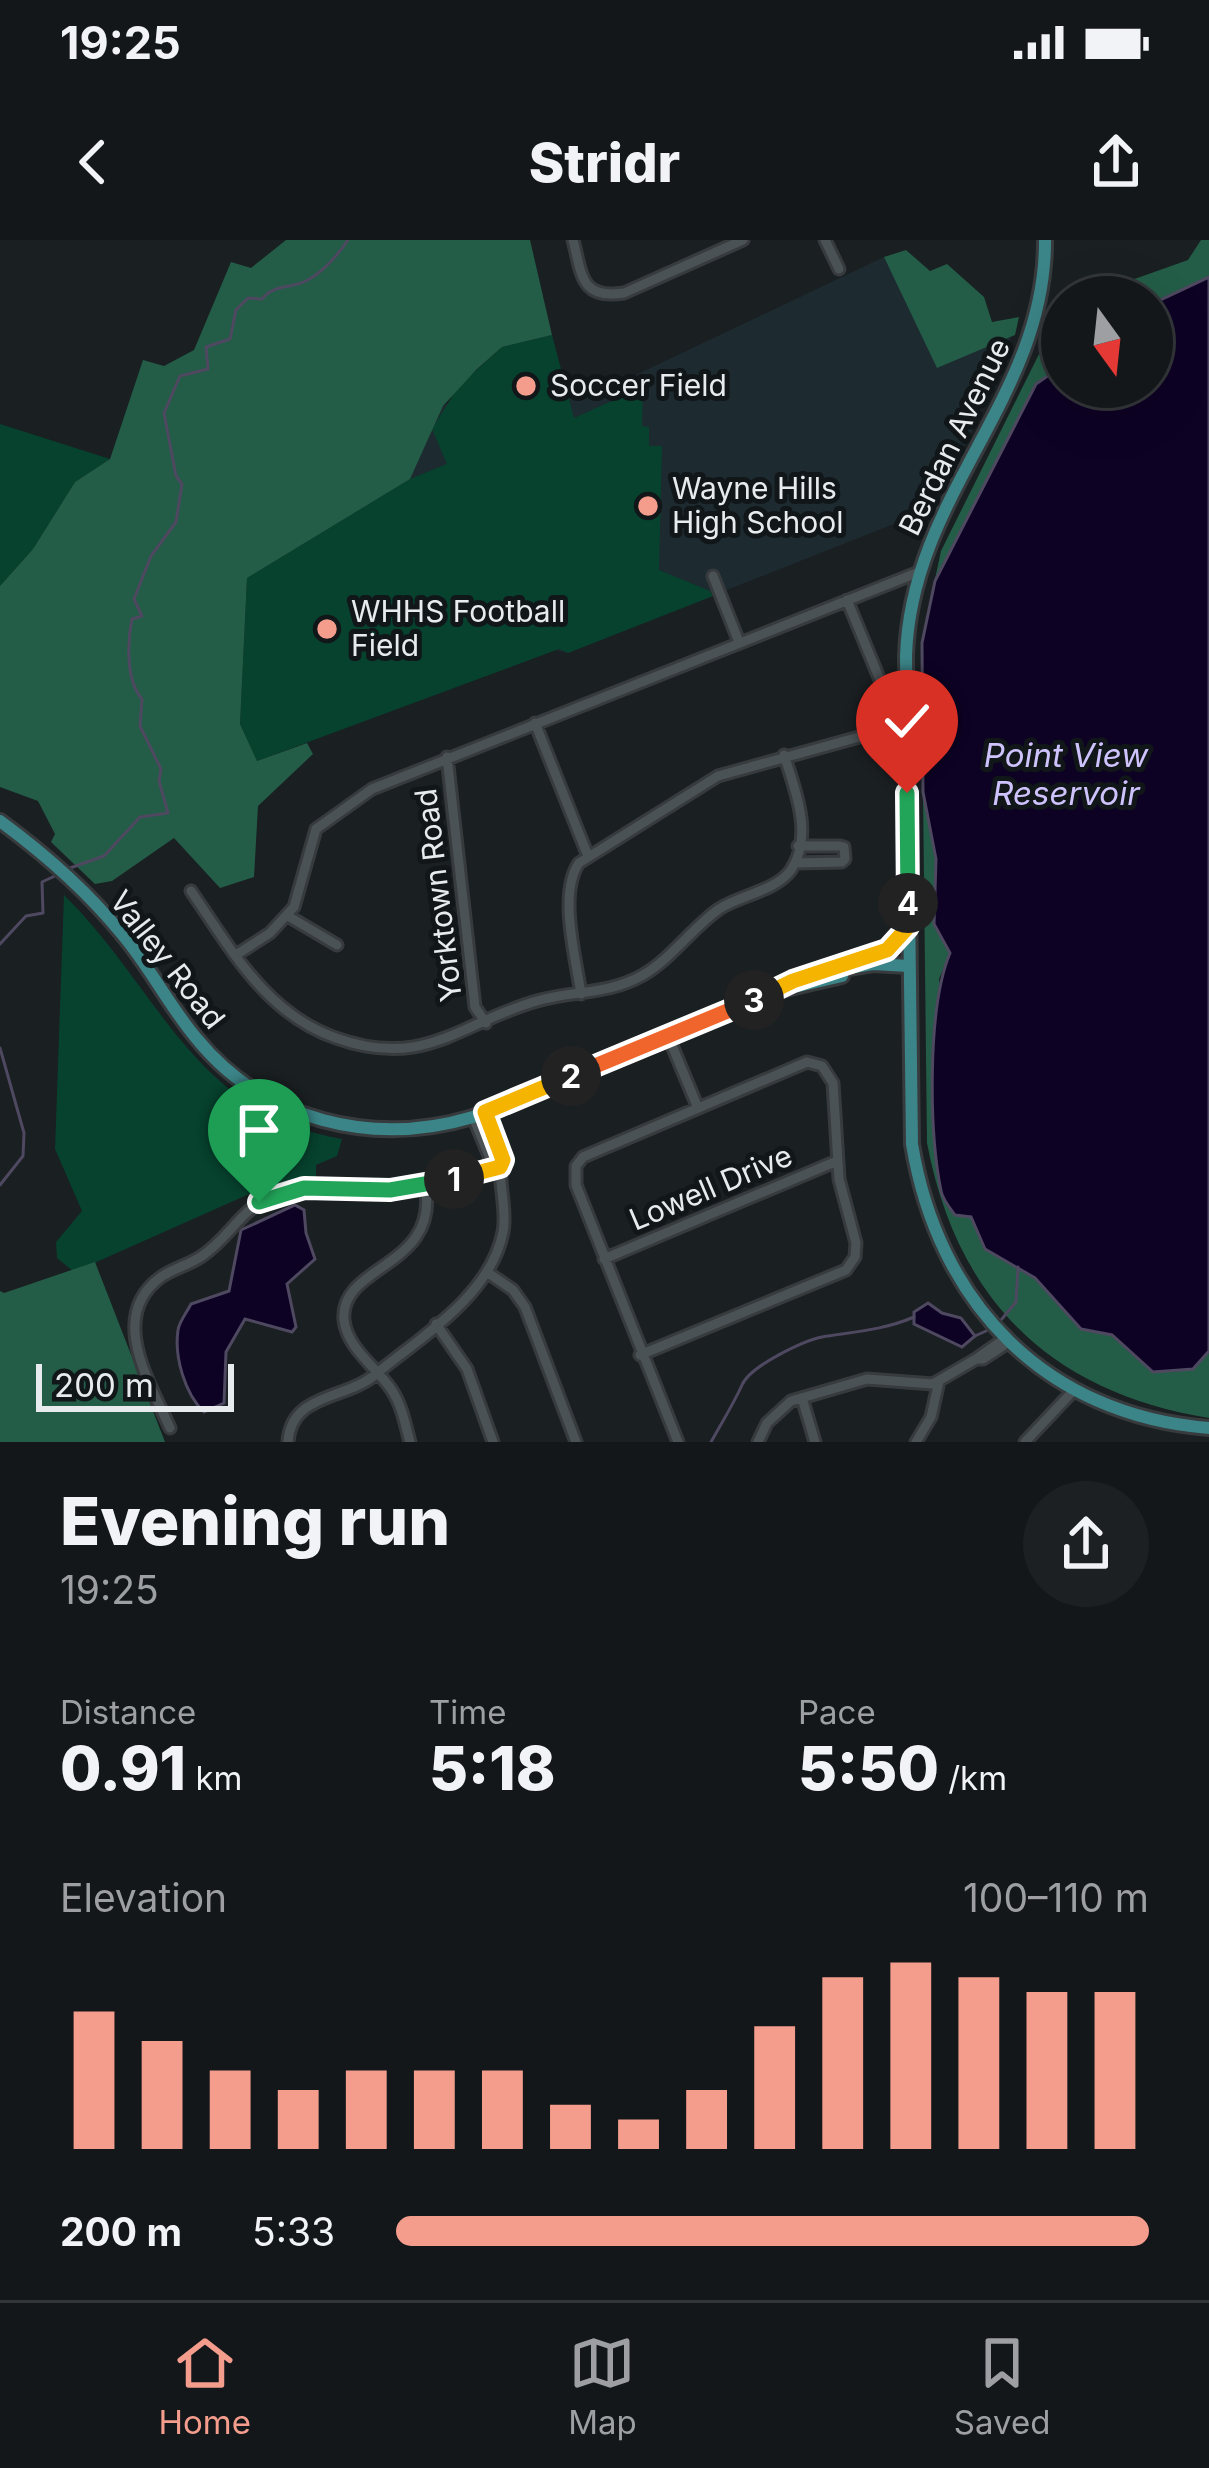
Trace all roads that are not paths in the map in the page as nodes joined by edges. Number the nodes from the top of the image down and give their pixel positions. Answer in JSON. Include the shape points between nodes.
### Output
{"nodes":[{"id":1,"x":573,"y":240,"type":"edge"},
{"id":2,"x":743,"y":240,"type":"edge"},
{"id":3,"x":825,"y":240,"type":"edge"},
{"id":4,"x":1045,"y":240,"type":"edge"},
{"id":5,"x":839,"y":268,"type":"dead end"},
{"id":6,"x":919,"y":572,"type":"junction"},
{"id":7,"x":713,"y":576,"type":"dead end"},
{"id":8,"x":848,"y":600,"type":"junction"},
{"id":9,"x":739,"y":642,"type":"junction"},
{"id":10,"x":535,"y":723,"type":"junction"},
{"id":11,"x":784,"y":755,"type":"junction"},
{"id":12,"x":447,"y":757,"type":"junction"},
{"id":13,"x":0,"y":821,"type":"edge"},
{"id":14,"x":798,"y":846,"type":"junction"},
{"id":15,"x":588,"y":856,"type":"junction"},
{"id":16,"x":795,"y":863,"type":"junction"},
{"id":17,"x":191,"y":891,"type":"dead end"},
{"id":18,"x":288,"y":916,"type":"junction"},
{"id":19,"x":908,"y":927,"type":"junction"},
{"id":20,"x":337,"y":946,"type":"dead end"},
{"id":21,"x":236,"y":955,"type":"junction"},
{"id":22,"x":908,"y":967,"type":"junction"},
{"id":23,"x":825,"y":971,"type":"junction"},
{"id":24,"x":781,"y":990,"type":"junction"},
{"id":25,"x":581,"y":994,"type":"junction"},
{"id":26,"x":486,"y":1023,"type":"junction"},
{"id":27,"x":668,"y":1036,"type":"junction"},
{"id":28,"x":698,"y":1108,"type":"junction"},
{"id":29,"x":479,"y":1115,"type":"junction"},
{"id":30,"x":837,"y":1162,"type":"junction"},
{"id":31,"x":500,"y":1167,"type":"junction"},
{"id":32,"x":424,"y":1185,"type":"junction"},
{"id":33,"x":604,"y":1259,"type":"junction"},
{"id":34,"x":487,"y":1272,"type":"junction"},
{"id":35,"x":436,"y":1324,"type":"junction"},
{"id":36,"x":1006,"y":1338,"type":"junction"},
{"id":37,"x":640,"y":1355,"type":"junction"},
{"id":38,"x":377,"y":1374,"type":"junction"},
{"id":39,"x":938,"y":1381,"type":"junction"},
{"id":40,"x":1074,"y":1390,"type":"junction"},
{"id":41,"x":802,"y":1398,"type":"junction"},
{"id":42,"x":170,"y":1428,"type":"dead end"},
{"id":43,"x":1209,"y":1428,"type":"edge"},
{"id":44,"x":288,"y":1442,"type":"edge"},
{"id":45,"x":410,"y":1442,"type":"edge"},
{"id":46,"x":493,"y":1442,"type":"edge"},
{"id":47,"x":576,"y":1442,"type":"edge"},
{"id":48,"x":678,"y":1442,"type":"edge"},
{"id":49,"x":758,"y":1442,"type":"edge"},
{"id":50,"x":815,"y":1442,"type":"edge"},
{"id":51,"x":916,"y":1442,"type":"edge"},
{"id":52,"x":1025,"y":1442,"type":"edge"}],
"edges":[{"from":1,"to":2,"type":"street","via":[[584,283],[608,296]]},
{"from":3,"to":5,"type":"street"},
{"from":4,"to":6,"type":"main road","name":"Berdan Avenue","via":[[1030,340]]},
{"from":6,"to":8,"type":"street"},
{"from":6,"to":19,"type":"main road","name":"Berdan Avenue","via":[[906,656]]},
{"from":7,"to":9,"type":"street"},
{"from":8,"to":9,"type":"street"},
{"from":8,"to":11,"type":"street","via":[[887,698],[885,722],[870,734]]},
{"from":9,"to":10,"type":"street"},
{"from":10,"to":12,"type":"street"},
{"from":10,"to":15,"type":"street"},
{"from":11,"to":14,"type":"street","via":[[800,804]]},
{"from":11,"to":15,"type":"street","via":[[718,776]]},
{"from":12,"to":18,"type":"street","via":[[371,789],[322,822]]},
{"from":12,"to":26,"type":"street","name":"Yorktown Road","via":[[475,1007]]},
{"from":13,"to":29,"type":"main road","name":"Valley Road","via":[[108,918],[194,1036],[256,1092],[366,1130],[412,1130]]},
{"from":14,"to":16,"type":"street"},
{"from":14,"to":16,"type":"street","via":[[840,845],[845,859]]},
{"from":15,"to":25,"type":"street","via":[[569,884]]},
{"from":16,"to":25,"type":"street","via":[[779,881],[719,909],[647,973]]},
{"from":17,"to":21,"type":"street"},
{"from":18,"to":20,"type":"street"},
{"from":18,"to":21,"type":"street"},
{"from":19,"to":22,"type":"main road","name":"Berdan Avenue"},
{"from":19,"to":23,"type":"main road","via":[[887,950]]},
{"from":21,"to":26,"type":"street","via":[[285,1010],[343,1041],[412,1047]]},
{"from":22,"to":23,"type":"main road","name":"Valley Road"},
{"from":22,"to":24,"type":"main road","name":"Valley Road"},
{"from":22,"to":36,"type":"main road","name":"Berdan Avenue","via":[[911,1144],[922,1200],[952,1269]]},
{"from":23,"to":24,"type":"main road","name":"Valley Road"},
{"from":24,"to":27,"type":"main road","name":"Valley Road"},
{"from":25,"to":26,"type":"street","via":[[538,1000]]},
{"from":27,"to":28,"type":"street"},
{"from":27,"to":29,"type":"main road","name":"Valley Road"},
{"from":28,"to":30,"type":"street","via":[[818,1063],[833,1083]]},
{"from":28,"to":33,"type":"street","via":[[579,1160],[576,1185]]},
{"from":29,"to":31,"type":"street"},
{"from":30,"to":33,"type":"street","name":"Lowell Drive"},
{"from":30,"to":37,"type":"street","via":[[856,1243],[849,1267]]},
{"from":31,"to":32,"type":"street"},
{"from":31,"to":34,"type":"street","via":[[502,1237]]},
{"from":32,"to":38,"type":"street","via":[[421,1233],[346,1304],[349,1335]]},
{"from":32,"to":42,"type":"street","via":[[280,1193],[251,1208],[208,1252],[154,1283],[134,1334]]},
{"from":33,"to":37,"type":"street"},
{"from":34,"to":35,"type":"street"},
{"from":34,"to":47,"type":"street","via":[[525,1307]]},
{"from":35,"to":38,"type":"street"},
{"from":35,"to":46,"type":"street","via":[[467,1369]]},
{"from":36,"to":39,"type":"street"},
{"from":36,"to":40,"type":"main road","name":"Berdan Avenue"},
{"from":37,"to":48,"type":"street"},
{"from":38,"to":44,"type":"street","via":[[306,1406]]},
{"from":38,"to":45,"type":"street","via":[[399,1405]]},
{"from":39,"to":41,"type":"street","via":[[867,1378]]},
{"from":39,"to":51,"type":"street"},
{"from":40,"to":43,"type":"main road","name":"Berdan Avenue","via":[[1145,1418]]},
{"from":40,"to":52,"type":"street"},
{"from":41,"to":49,"type":"street","via":[[779,1409]]},
{"from":41,"to":50,"type":"street"}]}
